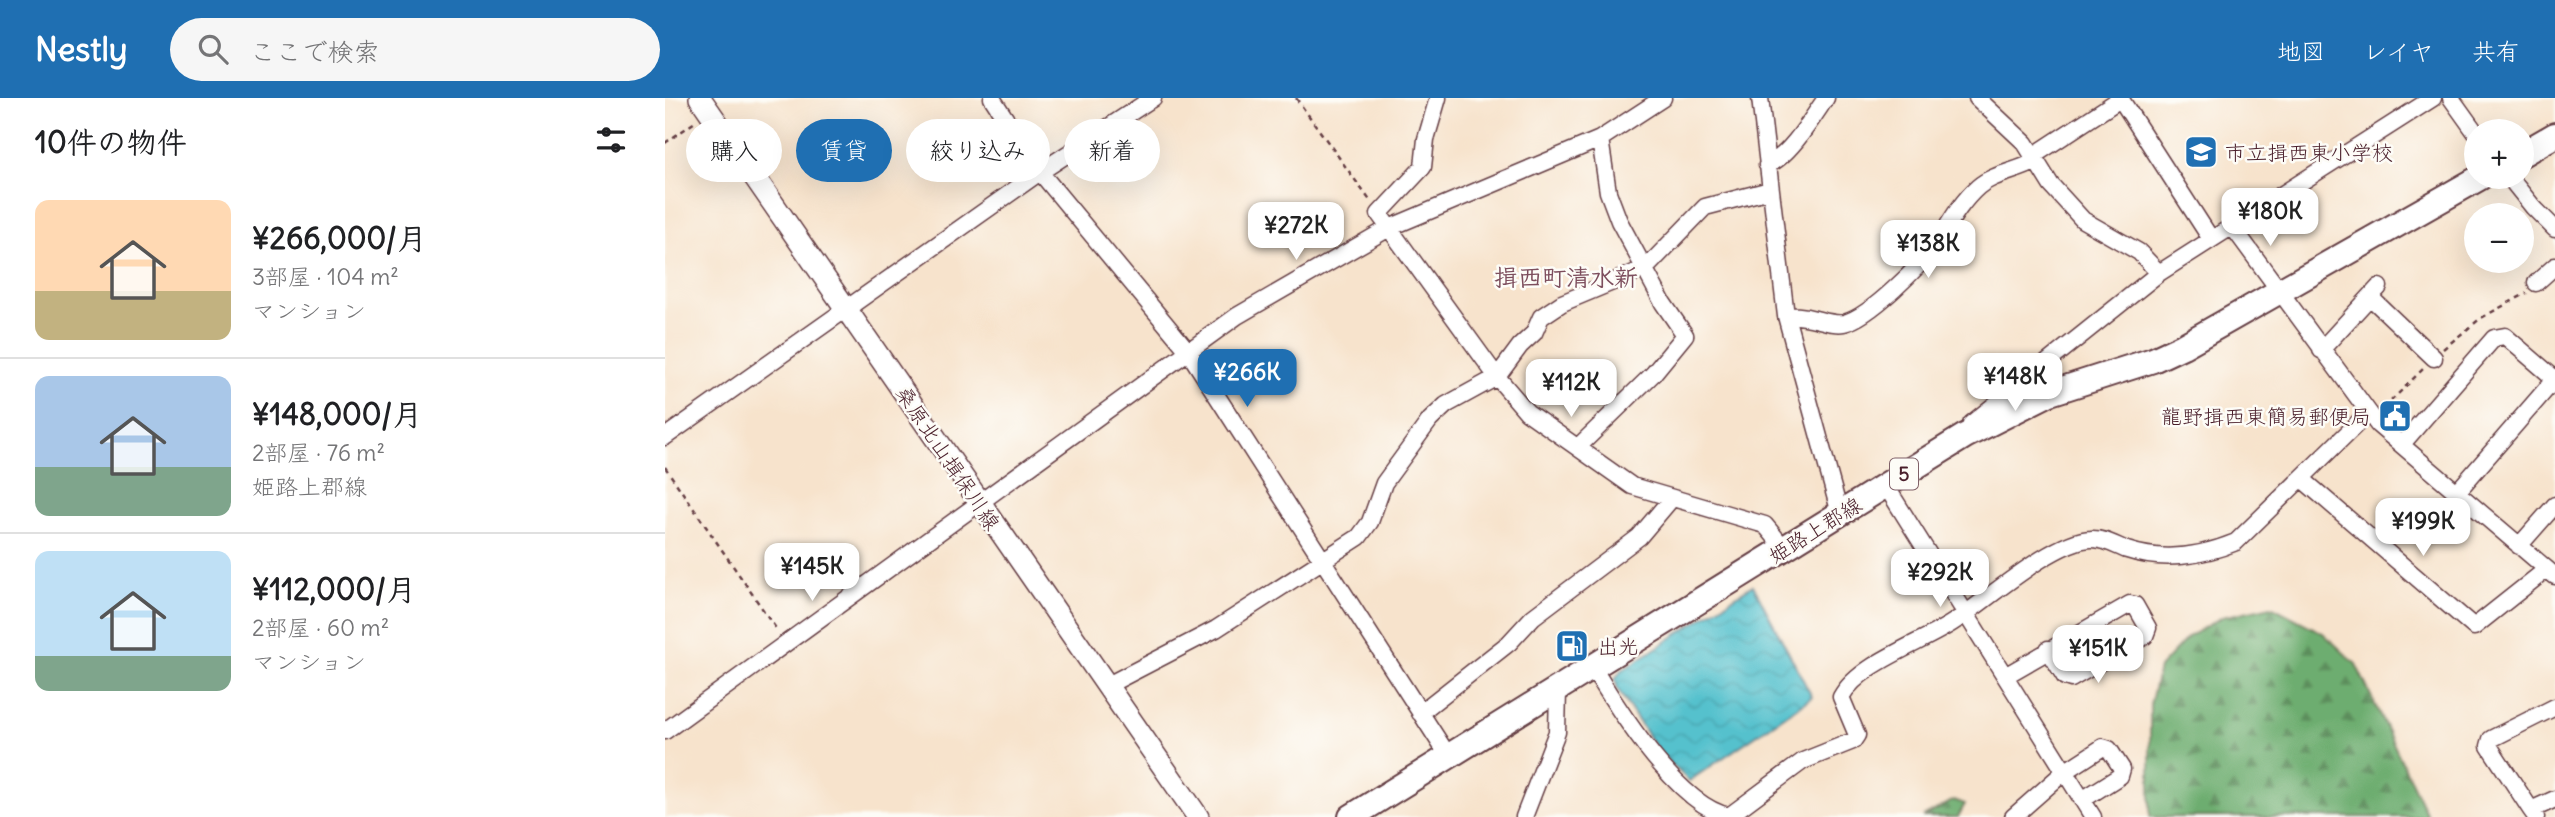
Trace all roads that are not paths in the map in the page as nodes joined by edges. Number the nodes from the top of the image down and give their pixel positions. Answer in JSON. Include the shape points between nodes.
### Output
{"nodes":[{"id":1,"x":992,"y":98,"type":"edge"},
{"id":2,"x":1153,"y":98,"type":"edge"},
{"id":3,"x":1439,"y":98,"type":"edge"},
{"id":4,"x":1663,"y":98,"type":"edge"},
{"id":5,"x":1760,"y":98,"type":"edge"},
{"id":6,"x":1826,"y":98,"type":"edge"},
{"id":7,"x":1977,"y":98,"type":"edge"},
{"id":8,"x":2120,"y":98,"type":"edge"},
{"id":9,"x":2433,"y":98,"type":"edge"},
{"id":10,"x":2451,"y":98,"type":"edge"},
{"id":11,"x":704,"y":105,"type":"edge"},
{"id":12,"x":1006,"y":119,"type":"edge"},
{"id":13,"x":2466,"y":119,"type":"edge"},
{"id":14,"x":2555,"y":135,"type":"edge"},
{"id":15,"x":1600,"y":139,"type":"junction"},
{"id":16,"x":2534,"y":146,"type":"edge"},
{"id":17,"x":2034,"y":159,"type":"junction"},
{"id":18,"x":1767,"y":164,"type":"junction"},
{"id":19,"x":1050,"y":165,"type":"edge"},
{"id":20,"x":1026,"y":182,"type":"edge"},
{"id":21,"x":1048,"y":182,"type":"edge"},
{"id":22,"x":2464,"y":187,"type":"edge"},
{"id":23,"x":2518,"y":189,"type":"edge"},
{"id":24,"x":1770,"y":190,"type":"junction"},
{"id":25,"x":2232,"y":226,"type":"junction"},
{"id":26,"x":1389,"y":228,"type":"junction"},
{"id":27,"x":2555,"y":229,"type":"edge"},
{"id":28,"x":2211,"y":239,"type":"junction"},
{"id":29,"x":2555,"y":266,"type":"edge"},
{"id":30,"x":1646,"y":268,"type":"junction"},
{"id":31,"x":2159,"y":273,"type":"junction"},
{"id":32,"x":2536,"y":283,"type":"road end"},
{"id":33,"x":2280,"y":291,"type":"junction"},
{"id":34,"x":847,"y":310,"type":"junction"},
{"id":35,"x":1786,"y":316,"type":"junction"},
{"id":36,"x":2321,"y":350,"type":"junction"},
{"id":37,"x":1188,"y":351,"type":"junction"},
{"id":38,"x":2434,"y":358,"type":"road end"},
{"id":39,"x":2039,"y":369,"type":"junction"},
{"id":40,"x":1497,"y":377,"type":"junction"},
{"id":41,"x":2555,"y":379,"type":"edge"},
{"id":42,"x":2050,"y":393,"type":"junction"},
{"id":43,"x":2370,"y":415,"type":"junction"},
{"id":44,"x":1965,"y":436,"type":"junction"},
{"id":45,"x":665,"y":437,"type":"edge"},
{"id":46,"x":2402,"y":444,"type":"junction"},
{"id":47,"x":1579,"y":446,"type":"junction"},
{"id":48,"x":2302,"y":479,"type":"junction"},
{"id":49,"x":1886,"y":486,"type":"junction"},
{"id":50,"x":2457,"y":492,"type":"junction"},
{"id":51,"x":1672,"y":498,"type":"junction"},
{"id":52,"x":980,"y":505,"type":"junction"},
{"id":53,"x":2555,"y":505,"type":"edge"},
{"id":54,"x":1840,"y":514,"type":"junction"},
{"id":55,"x":2519,"y":545,"type":"junction"},
{"id":56,"x":1784,"y":548,"type":"junction"},
{"id":57,"x":1322,"y":560,"type":"junction"},
{"id":58,"x":2551,"y":573,"type":"edge"},
{"id":59,"x":1967,"y":612,"type":"junction"},
{"id":60,"x":2047,"y":649,"type":"junction"},
{"id":61,"x":1593,"y":668,"type":"junction"},
{"id":62,"x":2005,"y":676,"type":"junction"},
{"id":63,"x":1106,"y":686,"type":"junction"},
{"id":64,"x":1558,"y":690,"type":"junction"},
{"id":65,"x":2555,"y":707,"type":"edge"},
{"id":66,"x":1420,"y":713,"type":"junction"},
{"id":67,"x":665,"y":730,"type":"edge"},
{"id":68,"x":1449,"y":757,"type":"junction"},
{"id":69,"x":2063,"y":773,"type":"junction"},
{"id":70,"x":2555,"y":799,"type":"edge"},
{"id":71,"x":2082,"y":800,"type":"junction"},
{"id":72,"x":2534,"y":814,"type":"edge"},
{"id":73,"x":1198,"y":817,"type":"edge"},
{"id":74,"x":1351,"y":817,"type":"edge"},
{"id":75,"x":1524,"y":817,"type":"edge"},
{"id":76,"x":2013,"y":817,"type":"edge"},
{"id":77,"x":2093,"y":817,"type":"edge"}],
"edges":[{"from":1,"to":12,"type":"street"},
{"from":2,"to":19,"type":"street"},
{"from":3,"to":26,"type":"street","via":[[1423,167],[1379,214]]},
{"from":4,"to":15,"type":"street"},
{"from":5,"to":18,"type":"street"},
{"from":6,"to":18,"type":"street","via":[[1776,162]]},
{"from":7,"to":17,"type":"street","via":[[2016,134]]},
{"from":8,"to":17,"type":"street"},
{"from":8,"to":28,"type":"street"},
{"from":9,"to":25,"type":"street"},
{"from":10,"to":13,"type":"street"},
{"from":11,"to":34,"type":"main road","name":"桑原北山揖保川線"},
{"from":14,"to":16,"type":"main road"},
{"from":15,"to":26,"type":"street"},
{"from":15,"to":30,"type":"street","via":[[1608,192]]},
{"from":17,"to":31,"type":"street","via":[[2083,220],[2139,252]]},
{"from":17,"to":35,"type":"street","via":[[1976,189],[1946,224],[1930,252],[1859,316],[1835,324],[1816,317]]},
{"from":18,"to":24,"type":"street"},
{"from":20,"to":34,"type":"street"},
{"from":21,"to":37,"type":"street"},
{"from":22,"to":33,"type":"main road","name":"姫路上郡線","number":"5"},
{"from":23,"to":27,"type":"street"},
{"from":24,"to":30,"type":"street","via":[[1705,207]]},
{"from":24,"to":35,"type":"street"},
{"from":25,"to":28,"type":"street"},
{"from":25,"to":33,"type":"street"},
{"from":26,"to":37,"type":"street","via":[[1237,316]]},
{"from":26,"to":40,"type":"street"},
{"from":28,"to":31,"type":"street"},
{"from":29,"to":32,"type":"street"},
{"from":30,"to":40,"type":"street","via":[[1562,303],[1541,317],[1534,333]]},
{"from":30,"to":47,"type":"street","via":[[1685,335],[1653,374]]},
{"from":31,"to":39,"type":"street"},
{"from":33,"to":36,"type":"street"},
{"from":33,"to":42,"type":"main road","name":"姫路上郡線","number":"5","via":[[2153,360]]},
{"from":34,"to":45,"type":"street"},
{"from":34,"to":52,"type":"main road","name":"桑原北山揖保川線"},
{"from":35,"to":54,"type":"street"},
{"from":36,"to":38,"type":"street","via":[[2375,292]]},
{"from":36,"to":43,"type":"street"},
{"from":37,"to":52,"type":"street"},
{"from":37,"to":57,"type":"street"},
{"from":39,"to":42,"type":"street","via":[[2042,384]]},
{"from":39,"to":44,"type":"street","via":[[1971,425]]},
{"from":40,"to":47,"type":"street","via":[[1527,412]]},
{"from":40,"to":57,"type":"street","via":[[1446,405],[1430,420],[1384,483],[1370,522],[1359,537]]},
{"from":41,"to":46,"type":"street","via":[[2505,336],[2494,338]]},
{"from":41,"to":50,"type":"street"},
{"from":42,"to":44,"type":"main road","name":"姫路上郡線","number":"5"},
{"from":43,"to":46,"type":"street"},
{"from":43,"to":48,"type":"street"},
{"from":44,"to":49,"type":"main road","name":"姫路上郡線","number":"5"},
{"from":46,"to":50,"type":"street"},
{"from":47,"to":51,"type":"street","via":[[1632,486]]},
{"from":48,"to":58,"type":"street","via":[[2474,627]]},
{"from":48,"to":59,"type":"street","via":[[2252,530],[2215,551],[2154,555],[2091,538],[2052,554]]},
{"from":49,"to":54,"type":"main road","name":"姫路上郡線","number":"5"},
{"from":49,"to":59,"type":"street"},
{"from":50,"to":55,"type":"street"},
{"from":51,"to":56,"type":"street","via":[[1766,525]]},
{"from":51,"to":66,"type":"street","via":[[1639,537],[1533,617],[1509,643]]},
{"from":52,"to":63,"type":"main road","name":"桑原北山揖保川線"},
{"from":52,"to":67,"type":"street"},
{"from":53,"to":55,"type":"street"},
{"from":54,"to":56,"type":"main road","name":"姫路上郡線","number":"5"},
{"from":55,"to":58,"type":"street"},
{"from":56,"to":61,"type":"main road","name":"姫路上郡線","number":"5"},
{"from":57,"to":63,"type":"street","via":[[1216,629]]},
{"from":57,"to":66,"type":"street"},
{"from":59,"to":61,"type":"street","via":[[1845,689],[1842,704],[1856,728],[1853,741],[1803,761],[1729,816],[1700,804],[1654,757]]},
{"from":59,"to":62,"type":"street"},
{"from":60,"to":60,"type":"street","via":[[2071,679],[2145,636],[2148,628],[2130,604]]},
{"from":60,"to":62,"type":"street"},
{"from":61,"to":64,"type":"main road","name":"姫路上郡線","number":"5"},
{"from":62,"to":69,"type":"street"},
{"from":63,"to":73,"type":"main road","name":"桑原北山揖保川線"},
{"from":64,"to":68,"type":"main road","name":"姫路上郡線","number":"5"},
{"from":64,"to":75,"type":"street","via":[[1557,732]]},
{"from":65,"to":72,"type":"street","via":[[2491,739],[2489,746]]},
{"from":66,"to":68,"type":"street"},
{"from":68,"to":74,"type":"main road","name":"姫路上郡線","number":"5"},
{"from":69,"to":71,"type":"street"},
{"from":69,"to":71,"type":"street","via":[[2103,747],[2109,749],[2122,769],[2120,776]]},
{"from":69,"to":76,"type":"street"},
{"from":70,"to":72,"type":"street"},
{"from":71,"to":77,"type":"street"}]}
